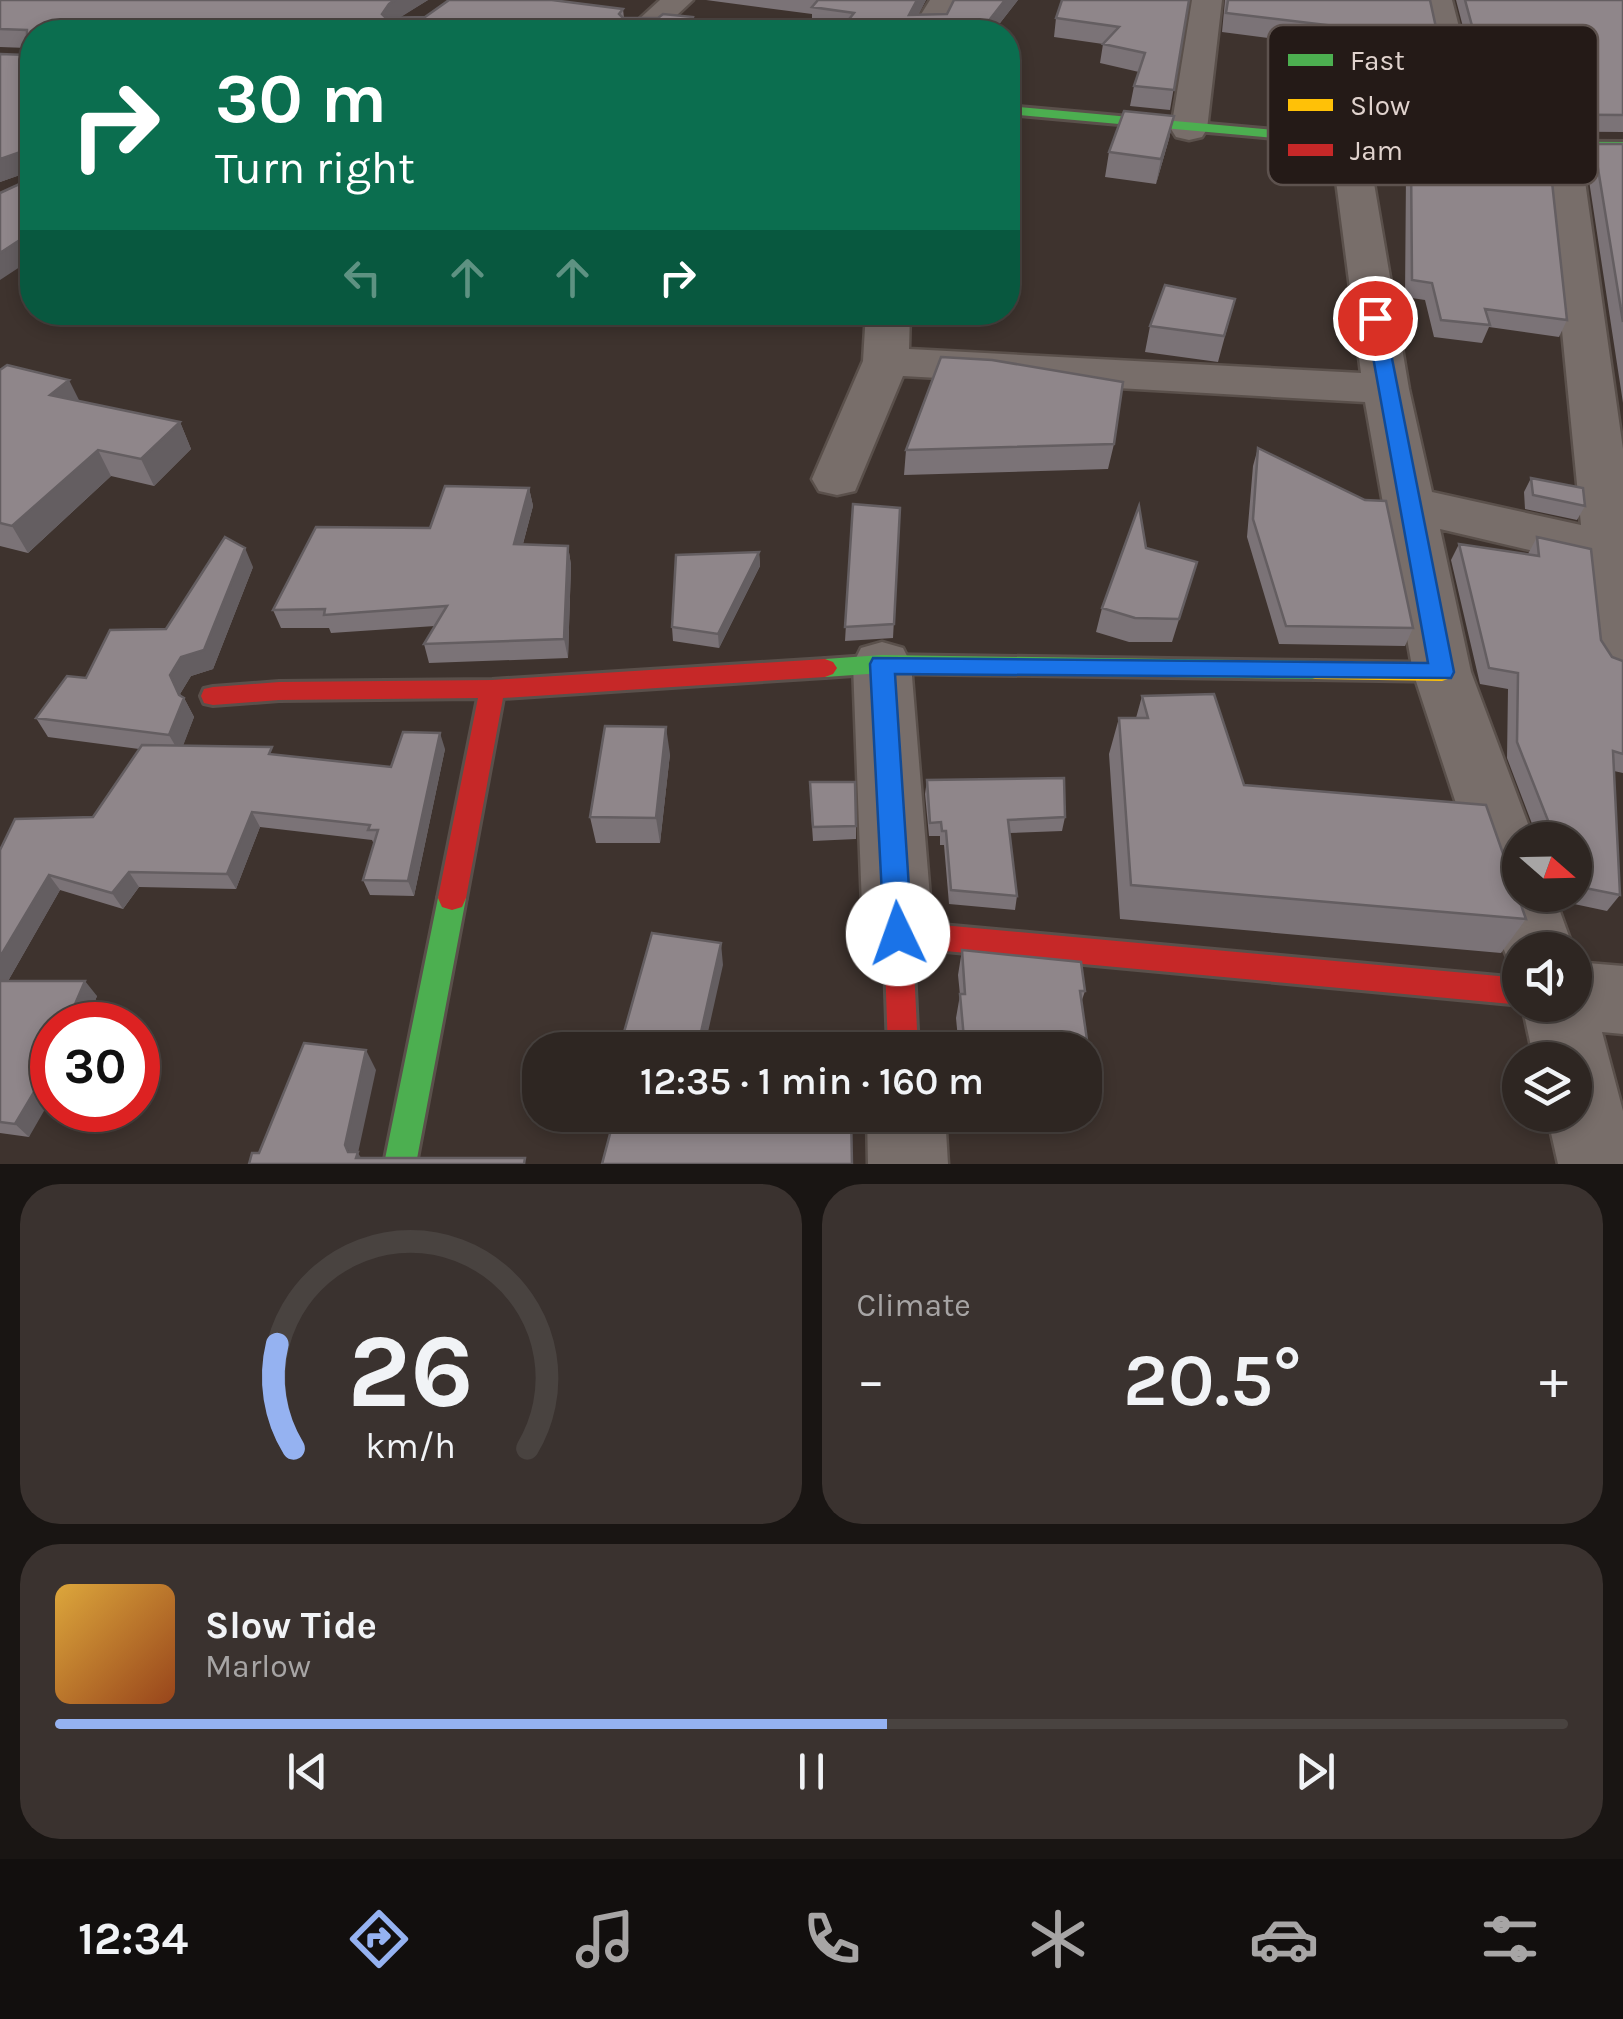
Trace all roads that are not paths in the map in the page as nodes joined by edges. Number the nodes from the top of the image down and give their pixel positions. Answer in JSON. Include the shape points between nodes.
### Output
{"nodes":[{"id":1,"x":678,"y":0,"type":"edge"},
{"id":2,"x":1207,"y":0,"type":"edge"},
{"id":3,"x":1436,"y":0,"type":"edge"},
{"id":4,"x":655,"y":20,"type":"edge"},
{"id":5,"x":1442,"y":25,"type":"edge"},
{"id":6,"x":1020,"y":111,"type":"edge"},
{"id":7,"x":1190,"y":129,"type":"junction"},
{"id":8,"x":1268,"y":135,"type":"edge"},
{"id":9,"x":1598,"y":147,"type":"edge"},
{"id":10,"x":1623,"y":147,"type":"edge"},
{"id":11,"x":1355,"y":185,"type":"edge"},
{"id":12,"x":1567,"y":185,"type":"edge"},
{"id":13,"x":887,"y":325,"type":"edge"},
{"id":14,"x":886,"y":360,"type":"junction"},
{"id":15,"x":1386,"y":388,"type":"junction"},
{"id":16,"x":837,"y":479,"type":"dead end"},
{"id":17,"x":1409,"y":504,"type":"junction"},
{"id":18,"x":1616,"y":552,"type":"edge"},
{"id":19,"x":1623,"y":655,"type":"edge"},
{"id":20,"x":882,"y":664,"type":"junction"},
{"id":21,"x":1442,"y":672,"type":"junction"},
{"id":22,"x":492,"y":688,"type":"junction"},
{"id":23,"x":213,"y":696,"type":"dead end"},
{"id":24,"x":1502,"y":844,"type":"edge"},
{"id":25,"x":898,"y":934,"type":"junction"},
{"id":26,"x":1502,"y":990,"type":"edge"},
{"id":27,"x":1592,"y":997,"type":"edge"},
{"id":28,"x":1623,"y":1000,"type":"edge"},
{"id":29,"x":902,"y":1032,"type":"edge"},
{"id":30,"x":907,"y":1132,"type":"edge"},
{"id":31,"x":1590,"y":1132,"type":"edge"},
{"id":32,"x":400,"y":1164,"type":"edge"},
{"id":33,"x":908,"y":1164,"type":"edge"},
{"id":34,"x":1598,"y":1164,"type":"edge"}],
"edges":[{"from":1,"to":4,"type":"street"},
{"from":2,"to":7,"type":"street"},
{"from":3,"to":5,"type":"street"},
{"from":6,"to":7,"type":"street"},
{"from":7,"to":8,"type":"street"},
{"from":9,"to":10,"type":"street"},
{"from":11,"to":15,"type":"street"},
{"from":12,"to":18,"type":"street"},
{"from":13,"to":14,"type":"street"},
{"from":14,"to":15,"type":"street"},
{"from":14,"to":16,"type":"street"},
{"from":15,"to":17,"type":"street"},
{"from":17,"to":18,"type":"street"},
{"from":17,"to":21,"type":"street"},
{"from":18,"to":19,"type":"street"},
{"from":20,"to":21,"type":"street"},
{"from":20,"to":22,"type":"street"},
{"from":20,"to":25,"type":"street"},
{"from":21,"to":24,"type":"street"},
{"from":22,"to":23,"type":"street"},
{"from":22,"to":32,"type":"street"},
{"from":25,"to":26,"type":"street"},
{"from":25,"to":29,"type":"street"},
{"from":27,"to":28,"type":"street"},
{"from":30,"to":33,"type":"street"},
{"from":31,"to":34,"type":"street"}]}
